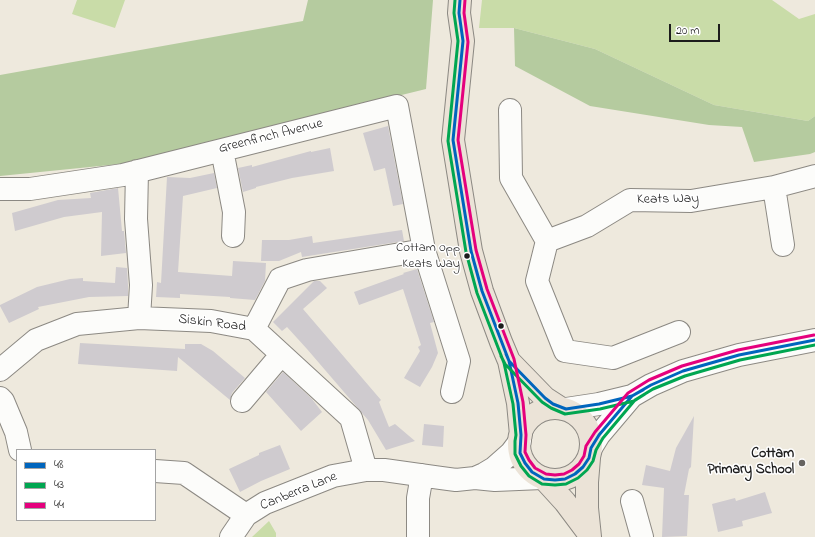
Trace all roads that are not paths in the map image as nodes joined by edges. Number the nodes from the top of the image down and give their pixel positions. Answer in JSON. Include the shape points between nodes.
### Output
{"nodes":[{"id":1,"x":460,"y":0,"type":"edge"},
{"id":2,"x":510,"y":110,"type":"dead end"},
{"id":3,"x":222,"y":150,"type":"junction"},
{"id":4,"x":137,"y":171,"type":"junction"},
{"id":5,"x":815,"y":176,"type":"edge"},
{"id":6,"x":774,"y":187,"type":"junction"},
{"id":7,"x":0,"y":190,"type":"edge"},
{"id":8,"x":233,"y":236,"type":"dead end"},
{"id":9,"x":547,"y":242,"type":"junction"},
{"id":10,"x":783,"y":245,"type":"dead end"},
{"id":11,"x":424,"y":250,"type":"junction"},
{"id":12,"x":139,"y":318,"type":"junction"},
{"id":13,"x":254,"y":330,"type":"junction"},
{"id":14,"x":679,"y":332,"type":"dead end"},
{"id":15,"x":815,"y":340,"type":"edge"},
{"id":16,"x":281,"y":355,"type":"junction"},
{"id":17,"x":509,"y":361,"type":"junction"},
{"id":18,"x":0,"y":370,"type":"edge"},
{"id":19,"x":452,"y":392,"type":"dead end"},
{"id":20,"x":632,"y":396,"type":"junction"},
{"id":21,"x":0,"y":398,"type":"edge"},
{"id":22,"x":242,"y":401,"type":"dead end"},
{"id":23,"x":564,"y":409,"type":"junction"},
{"id":24,"x":520,"y":438,"type":"junction"},
{"id":25,"x":20,"y":449,"type":"edge"},
{"id":26,"x":590,"y":453,"type":"junction"},
{"id":27,"x":366,"y":470,"type":"junction"},
{"id":28,"x":156,"y":471,"type":"edge"},
{"id":29,"x":422,"y":476,"type":"junction"},
{"id":30,"x":475,"y":478,"type":"junction"},
{"id":31,"x":543,"y":478,"type":"junction"},
{"id":32,"x":632,"y":501,"type":"dead end"},
{"id":33,"x":246,"y":516,"type":"junction"},
{"id":34,"x":590,"y":536,"type":"edge"},
{"id":35,"x":231,"y":537,"type":"edge"},
{"id":36,"x":418,"y":537,"type":"edge"},
{"id":37,"x":642,"y":537,"type":"edge"}],
"edges":[{"from":1,"to":17,"type":"main road","via":[[463,42],[453,140],[471,252],[482,291]]},
{"from":2,"to":9,"type":"street","via":[[511,178]]},
{"from":3,"to":4,"type":"street","name":"Greenfinch Avenue"},
{"from":3,"to":8,"type":"street","via":[[234,212]]},
{"from":3,"to":11,"type":"street","name":"Greenfinch Avenue","via":[[397,106]]},
{"from":4,"to":7,"type":"street","name":"Greenfinch Avenue","via":[[30,189]]},
{"from":4,"to":12,"type":"street","via":[[136,218],[141,285]]},
{"from":5,"to":6,"type":"street","name":"Keats Way"},
{"from":6,"to":9,"type":"street","name":"Keats Way","via":[[691,202],[630,200],[587,226]]},
{"from":6,"to":10,"type":"street"},
{"from":9,"to":14,"type":"street","via":[[537,281],[565,351],[613,358]]},
{"from":11,"to":13,"type":"street","via":[[307,270],[280,279]]},
{"from":11,"to":19,"type":"street","name":"Greenfinch Avenue","via":[[459,361]]},
{"from":12,"to":13,"type":"street","name":"Siskin Road","via":[[211,321]]},
{"from":12,"to":18,"type":"street","name":"Siskin Road","via":[[77,324],[36,340]]},
{"from":13,"to":16,"type":"street","name":"Siskin Road"},
{"from":15,"to":20,"type":"street","via":[[739,355],[683,371]]},
{"from":16,"to":22,"type":"street"},
{"from":16,"to":27,"type":"street","name":"Siskin Road","via":[[350,418]]},
{"from":17,"to":23,"type":"main road","via":[[545,398]]},
{"from":17,"to":24,"type":"main road","via":[[518,403]]},
{"from":20,"to":23,"type":"street"},
{"from":20,"to":26,"type":"street","via":[[599,435]]},
{"from":21,"to":25,"type":"street","via":[[16,432]]},
{"from":23,"to":24,"type":"main road","via":[[552,408],[541,411],[525,425]]},
{"from":23,"to":26,"type":"main road","via":[[577,415],[586,424],[591,436]]},
{"from":24,"to":30,"type":"street","name":"Canberra Lane","via":[[511,453],[494,468]]},
{"from":24,"to":31,"type":"main road","via":[[520,453],[525,463],[532,472]]},
{"from":26,"to":31,"type":"main road","via":[[583,467],[575,474],[565,479]]},
{"from":26,"to":34,"type":"main road","via":[[587,495]]},
{"from":27,"to":29,"type":"street","name":"Canberra Lane"},
{"from":27,"to":33,"type":"street","name":"Canberra Lane","via":[[334,476],[265,503]]},
{"from":28,"to":33,"type":"street","via":[[184,473]]},
{"from":29,"to":30,"type":"street","name":"Canberra Lane","via":[[456,480]]},
{"from":29,"to":36,"type":"street","via":[[418,498]]},
{"from":30,"to":31,"type":"street","name":"Canberra Lane"},
{"from":31,"to":34,"type":"main road","via":[[566,502]]},
{"from":32,"to":37,"type":"street"},
{"from":33,"to":35,"type":"street","name":"Canberra Lane"}]}
